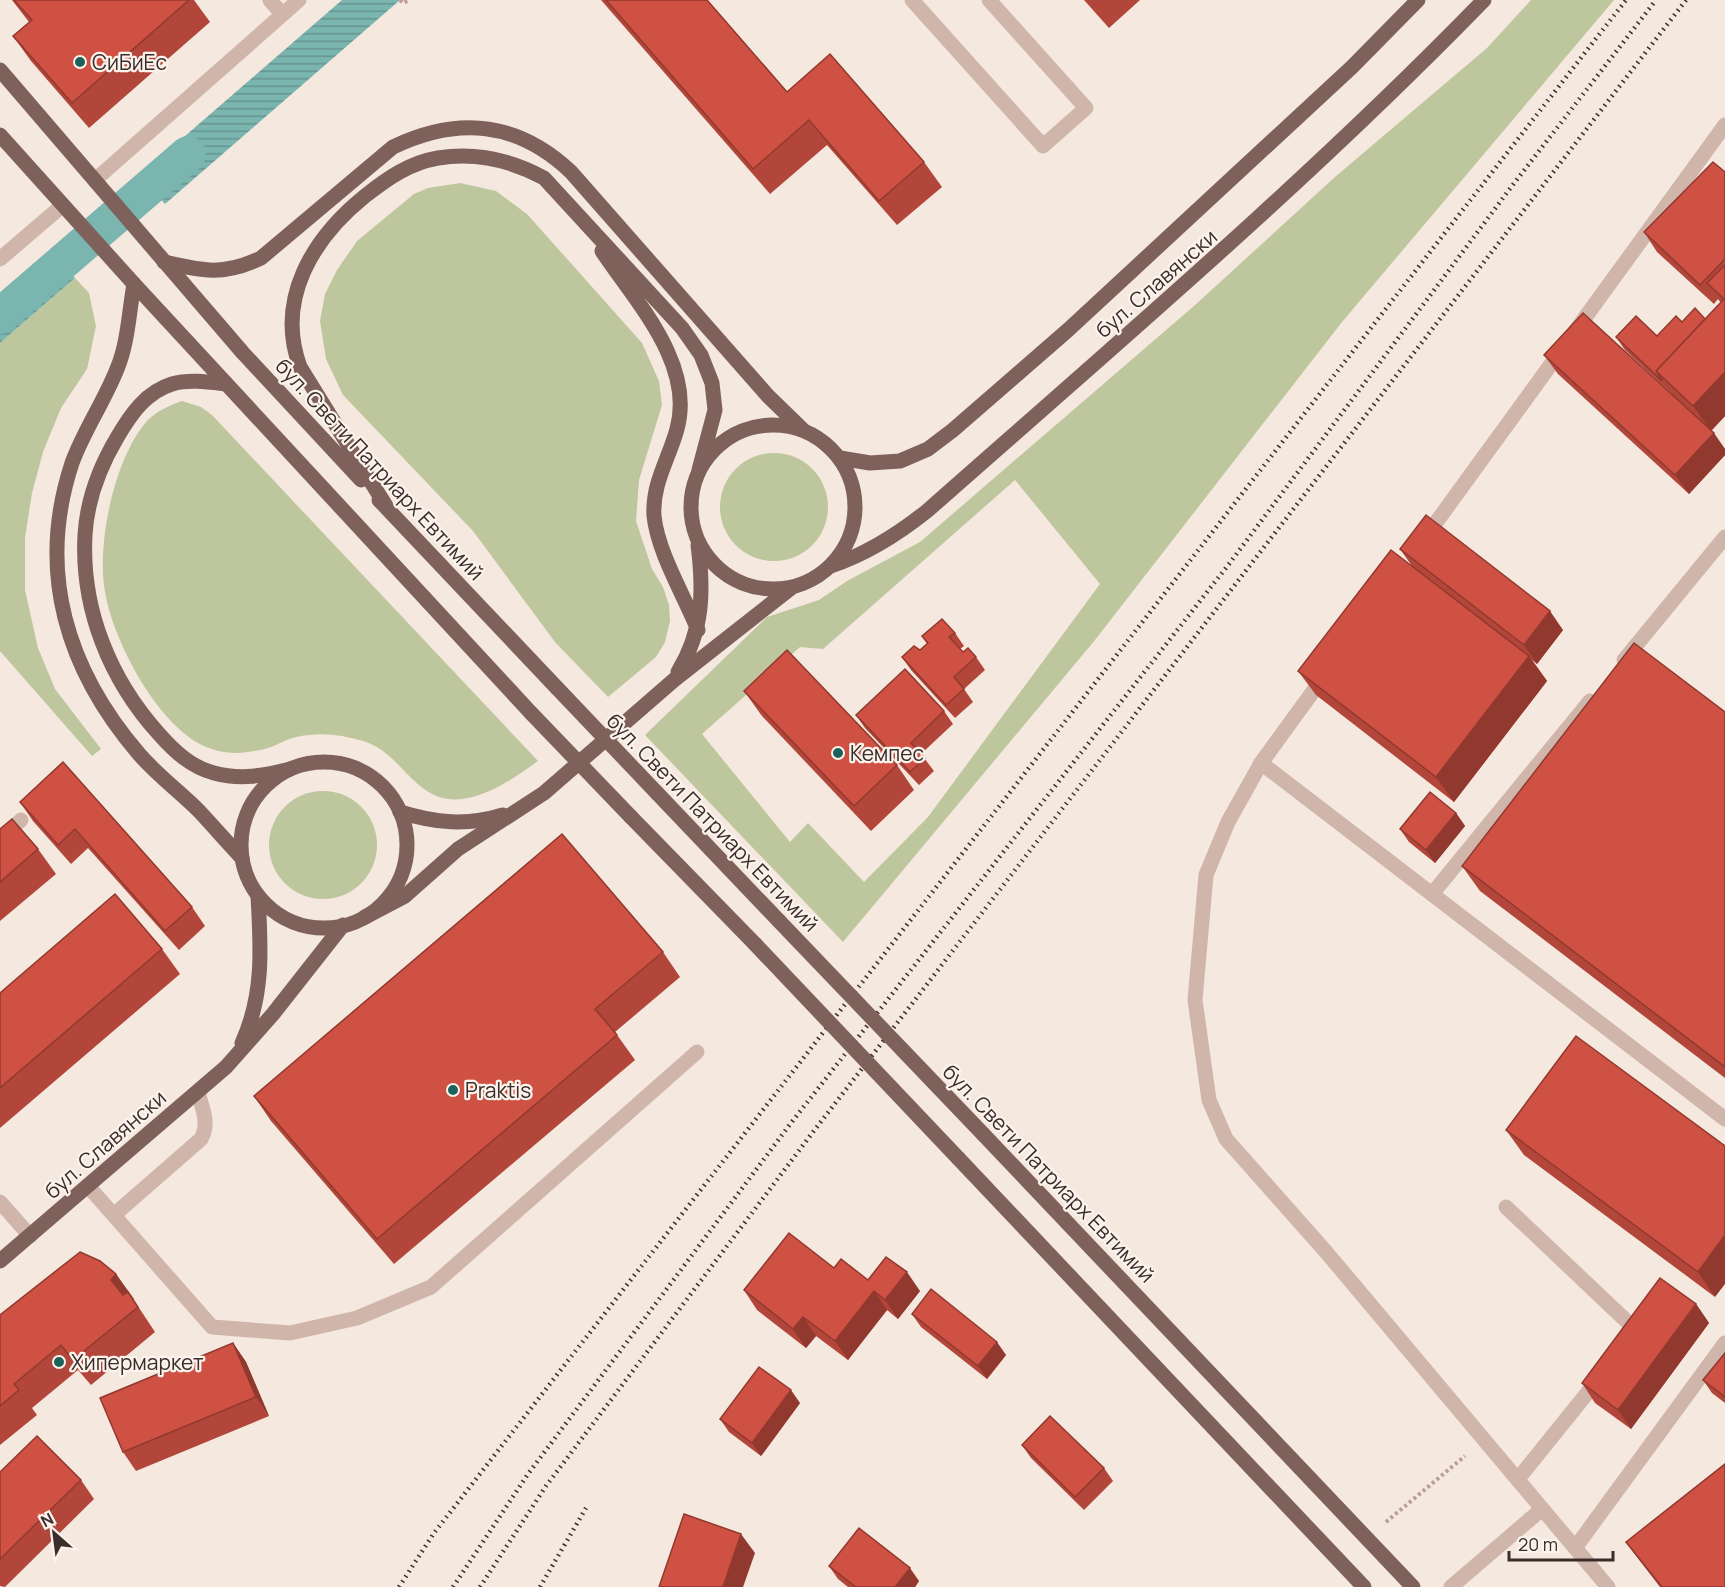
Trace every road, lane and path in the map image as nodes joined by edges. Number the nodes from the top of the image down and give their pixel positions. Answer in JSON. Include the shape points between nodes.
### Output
{"nodes":[{"id":1,"x":270,"y":0,"type":"edge"},
{"id":2,"x":299,"y":0,"type":"edge"},
{"id":3,"x":409,"y":0,"type":"edge"},
{"id":4,"x":912,"y":0,"type":"edge"},
{"id":5,"x":989,"y":0,"type":"edge"},
{"id":6,"x":1418,"y":0,"type":"edge"},
{"id":7,"x":1484,"y":0,"type":"edge"},
{"id":8,"x":402,"y":2,"type":"edge"},
{"id":9,"x":282,"y":14,"type":"junction"},
{"id":10,"x":0,"y":70,"type":"edge"},
{"id":11,"x":1725,"y":124,"type":"edge"},
{"id":12,"x":0,"y":135,"type":"edge"},
{"id":13,"x":95,"y":180,"type":"junction"},
{"id":14,"x":63,"y":205,"type":"junction"},
{"id":15,"x":573,"y":209,"type":"junction"},
{"id":16,"x":0,"y":259,"type":"edge"},
{"id":17,"x":164,"y":262,"type":"junction"},
{"id":18,"x":134,"y":284,"type":"junction"},
{"id":19,"x":226,"y":384,"type":"junction"},
{"id":20,"x":803,"y":430,"type":"junction"},
{"id":21,"x":840,"y":458,"type":"junction"},
{"id":22,"x":699,"y":470,"type":"junction"},
{"id":23,"x":386,"y":506,"type":"junction"},
{"id":24,"x":1725,"y":537,"type":"edge"},
{"id":25,"x":697,"y":540,"type":"junction"},
{"id":26,"x":1416,"y":550,"type":"edge"},
{"id":27,"x":831,"y":566,"type":"junction"},
{"id":28,"x":791,"y":588,"type":"junction"},
{"id":29,"x":698,"y":630,"type":"junction"},
{"id":30,"x":1331,"y":667,"type":"edge"},
{"id":31,"x":1612,"y":674,"type":"edge"},
{"id":32,"x":674,"y":680,"type":"junction"},
{"id":33,"x":1597,"y":692,"type":"edge"},
{"id":34,"x":1261,"y":763,"type":"junction"},
{"id":35,"x":290,"y":769,"type":"junction"},
{"id":36,"x":517,"y":810,"type":"junction"},
{"id":37,"x":400,"y":812,"type":"junction"},
{"id":38,"x":21,"y":820,"type":"dead end"},
{"id":39,"x":0,"y":838,"type":"edge"},
{"id":40,"x":242,"y":858,"type":"junction"},
{"id":41,"x":1432,"y":894,"type":"junction"},
{"id":42,"x":258,"y":896,"type":"junction"},
{"id":43,"x":365,"y":917,"type":"junction"},
{"id":44,"x":343,"y":925,"type":"junction"},
{"id":45,"x":697,"y":1052,"type":"dead end"},
{"id":46,"x":236,"y":1056,"type":"junction"},
{"id":47,"x":198,"y":1092,"type":"junction"},
{"id":48,"x":1725,"y":1119,"type":"edge"},
{"id":49,"x":88,"y":1186,"type":"junction"},
{"id":50,"x":0,"y":1202,"type":"edge"},
{"id":51,"x":1506,"y":1207,"type":"dead end"},
{"id":52,"x":115,"y":1214,"type":"junction"},
{"id":53,"x":30,"y":1236,"type":"junction"},
{"id":54,"x":0,"y":1261,"type":"edge"},
{"id":55,"x":1725,"y":1343,"type":"edge"},
{"id":56,"x":1622,"y":1350,"type":"edge"},
{"id":57,"x":1607,"y":1368,"type":"edge"},
{"id":58,"x":1484,"y":1440,"type":"junction"},
{"id":59,"x":1518,"y":1479,"type":"junction"},
{"id":60,"x":1542,"y":1509,"type":"junction"},
{"id":61,"x":1385,"y":1524,"type":"dead end"},
{"id":62,"x":1575,"y":1548,"type":"junction"},
{"id":63,"x":1364,"y":1587,"type":"edge"},
{"id":64,"x":1413,"y":1587,"type":"edge"},
{"id":65,"x":1451,"y":1587,"type":"edge"},
{"id":66,"x":1608,"y":1587,"type":"edge"}],
"edges":[{"from":1,"to":9,"type":"street"},
{"from":2,"to":9,"type":"street"},
{"from":3,"to":8,"type":"path"},
{"from":4,"to":5,"type":"street","via":[[1042,146],[1086,108]]},
{"from":6,"to":21,"type":"main road","name":"бул. Славянски","via":[[1352,67],[1077,322],[947,435],[928,449],[900,461],[870,463]]},
{"from":7,"to":27,"type":"main road","name":"бул. Славянски","via":[[1251,227],[927,511],[894,536],[855,558]]},
{"from":9,"to":13,"type":"street"},
{"from":10,"to":13,"type":"main road","name":"бул. Свети Патриарх Евтимий"},
{"from":11,"to":26,"type":"street"},
{"from":12,"to":14,"type":"main road"},
{"from":13,"to":17,"type":"main road","name":"бул. Свети Патриарх Евтимий"},
{"from":14,"to":16,"type":"street"},
{"from":14,"to":18,"type":"main road"},
{"from":15,"to":22,"type":"main road","via":[[682,328],[708,369],[715,410]]},
{"from":15,"to":23,"type":"main road","via":[[544,178],[528,169],[485,157],[437,158],[390,176],[334,224],[312,253],[294,298],[294,349],[308,382]]},
{"from":15,"to":29,"type":"main road","via":[[660,337],[678,374],[682,406],[672,447],[656,484],[654,516],[662,546]]},
{"from":17,"to":20,"type":"main road","via":[[221,272],[241,267],[261,258],[393,147],[439,129],[464,127],[503,133],[542,148],[571,172],[768,396]]},
{"from":17,"to":23,"type":"main road","name":"бул. Свети Патриарх Евтимий"},
{"from":18,"to":19,"type":"main road"},
{"from":18,"to":40,"type":"main road","via":[[118,368],[87,426],[65,488],[57,546],[59,596],[80,664],[110,716],[141,756]]},
{"from":19,"to":35,"type":"main road","via":[[172,384],[149,395],[133,411],[107,454],[90,504],[85,554],[90,600],[101,640],[121,685],[146,720],[178,754],[213,772],[237,777]]},
{"from":19,"to":63,"type":"main road","bridge":true,"via":[[531,713]]},
{"from":20,"to":21,"type":"main road"},
{"from":20,"to":22,"type":"main road","via":[[769,425],[746,429],[714,450]]},
{"from":21,"to":27,"type":"main road","via":[[850,477],[856,508],[849,540]]},
{"from":22,"to":25,"type":"main road","via":[[691,498]]},
{"from":23,"to":64,"type":"main road","name":"бул. Свети Патриарх Евтимий","bridge":true},
{"from":24,"to":31,"type":"street"},
{"from":25,"to":28,"type":"main road","via":[[712,564],[735,581],[762,589]]},
{"from":25,"to":29,"type":"main road","via":[[703,595]]},
{"from":27,"to":28,"type":"main road","via":[[816,578]]},
{"from":28,"to":32,"type":"main road"},
{"from":29,"to":32,"type":"main road"},
{"from":30,"to":34,"type":"street"},
{"from":32,"to":36,"type":"main road","via":[[544,793]]},
{"from":33,"to":41,"type":"street"},
{"from":34,"to":41,"type":"street"},
{"from":34,"to":58,"type":"street","via":[[1228,822],[1206,875],[1195,1000],[1209,1100],[1226,1139]]},
{"from":35,"to":37,"type":"main road","via":[[323,762],[355,768],[382,785]]},
{"from":35,"to":40,"type":"main road","via":[[274,778],[251,805],[244,822]]},
{"from":36,"to":37,"type":"main road","via":[[455,823]]},
{"from":36,"to":43,"type":"main road","via":[[458,849],[405,896]]},
{"from":37,"to":43,"type":"main road","via":[[407,847],[402,871],[384,902]]},
{"from":38,"to":39,"type":"street"},
{"from":40,"to":42,"type":"main road"},
{"from":41,"to":48,"type":"street"},
{"from":42,"to":44,"type":"main road","via":[[282,917],[297,923],[312,927]]},
{"from":42,"to":46,"type":"main road","name":"бул. Славянски","via":[[261,975],[253,1016]]},
{"from":43,"to":44,"type":"main road"},
{"from":44,"to":46,"type":"main road","name":"бул. Славянски"},
{"from":45,"to":52,"type":"street","via":[[430,1287],[357,1318],[290,1333],[212,1327]]},
{"from":46,"to":47,"type":"main road","name":"бул. Славянски"},
{"from":47,"to":49,"type":"main road","name":"бул. Славянски"},
{"from":47,"to":52,"type":"street","via":[[206,1120],[201,1139]]},
{"from":49,"to":52,"type":"street"},
{"from":49,"to":53,"type":"main road","name":"бул. Славянски"},
{"from":50,"to":53,"type":"street"},
{"from":51,"to":56,"type":"street","via":[[1637,1331]]},
{"from":53,"to":54,"type":"main road","name":"бул. Славянски"},
{"from":55,"to":62,"type":"street"},
{"from":57,"to":59,"type":"street"},
{"from":58,"to":59,"type":"street"},
{"from":58,"to":61,"type":"path"},
{"from":59,"to":60,"type":"street"},
{"from":60,"to":62,"type":"street"},
{"from":60,"to":65,"type":"street"},
{"from":62,"to":66,"type":"street"}]}
